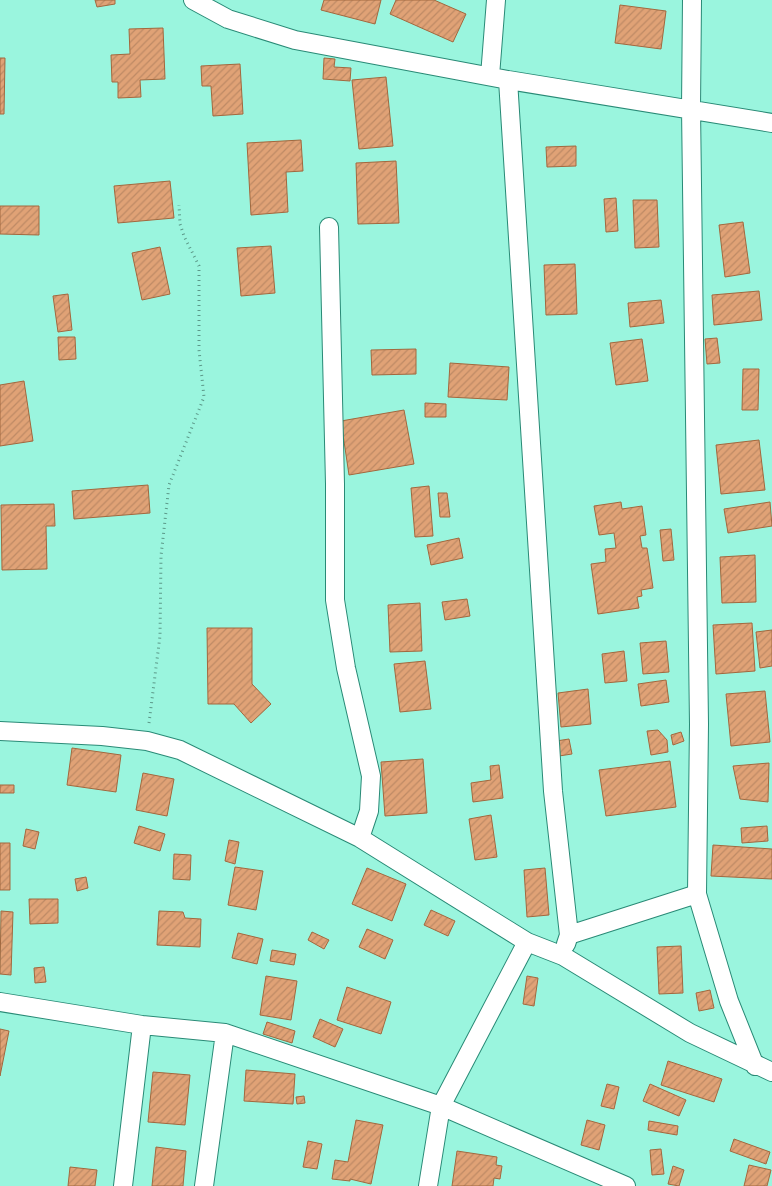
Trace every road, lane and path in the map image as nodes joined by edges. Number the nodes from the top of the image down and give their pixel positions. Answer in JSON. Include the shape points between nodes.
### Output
{"nodes":[{"id":1,"x":193,"y":0,"type":"edge"},
{"id":2,"x":496,"y":0,"type":"edge"},
{"id":3,"x":692,"y":0,"type":"edge"},
{"id":4,"x":490,"y":76,"type":"junction"},
{"id":5,"x":508,"y":80,"type":"junction"},
{"id":6,"x":691,"y":108,"type":"junction"},
{"id":7,"x":772,"y":123,"type":"edge"},
{"id":8,"x":179,"y":204,"type":"dead end"},
{"id":9,"x":329,"y":227,"type":"dead end"},
{"id":10,"x":0,"y":731,"type":"edge"},
{"id":11,"x":147,"y":741,"type":"junction"},
{"id":12,"x":360,"y":838,"type":"junction"},
{"id":13,"x":697,"y":894,"type":"junction"},
{"id":14,"x":569,"y":935,"type":"junction"},
{"id":15,"x":527,"y":942,"type":"junction"},
{"id":16,"x":563,"y":956,"type":"junction"},
{"id":17,"x":0,"y":1002,"type":"edge"},
{"id":18,"x":142,"y":1025,"type":"junction"},
{"id":19,"x":225,"y":1033,"type":"junction"},
{"id":20,"x":755,"y":1066,"type":"junction"},
{"id":21,"x":772,"y":1072,"type":"edge"},
{"id":22,"x":441,"y":1106,"type":"junction"},
{"id":23,"x":122,"y":1186,"type":"edge"},
{"id":24,"x":204,"y":1186,"type":"edge"},
{"id":25,"x":428,"y":1186,"type":"edge"},
{"id":26,"x":626,"y":1186,"type":"edge"}],
"edges":[{"from":1,"to":4,"type":"street","via":[[228,19],[295,40]]},
{"from":2,"to":4,"type":"street"},
{"from":3,"to":6,"type":"street"},
{"from":4,"to":5,"type":"street"},
{"from":5,"to":6,"type":"street"},
{"from":5,"to":14,"type":"street","via":[[554,791]]},
{"from":6,"to":7,"type":"street"},
{"from":6,"to":13,"type":"street","via":[[699,724]]},
{"from":8,"to":11,"type":"path","via":[[182,230],[199,266],[199,350],[204,397],[169,485],[161,556],[160,636]]},
{"from":9,"to":12,"type":"street","via":[[336,600],[346,668],[371,776],[369,811]]},
{"from":10,"to":11,"type":"street"},
{"from":11,"to":12,"type":"street","via":[[180,750]]},
{"from":12,"to":15,"type":"street"},
{"from":13,"to":14,"type":"street"},
{"from":13,"to":20,"type":"street","via":[[729,1001]]},
{"from":14,"to":16,"type":"street"},
{"from":15,"to":16,"type":"street"},
{"from":15,"to":22,"type":"street"},
{"from":16,"to":20,"type":"street","via":[[690,1033]]},
{"from":17,"to":18,"type":"street"},
{"from":18,"to":19,"type":"street"},
{"from":18,"to":23,"type":"street"},
{"from":19,"to":22,"type":"street"},
{"from":19,"to":24,"type":"street"},
{"from":20,"to":21,"type":"street"},
{"from":22,"to":25,"type":"street"},
{"from":22,"to":26,"type":"street"}]}
